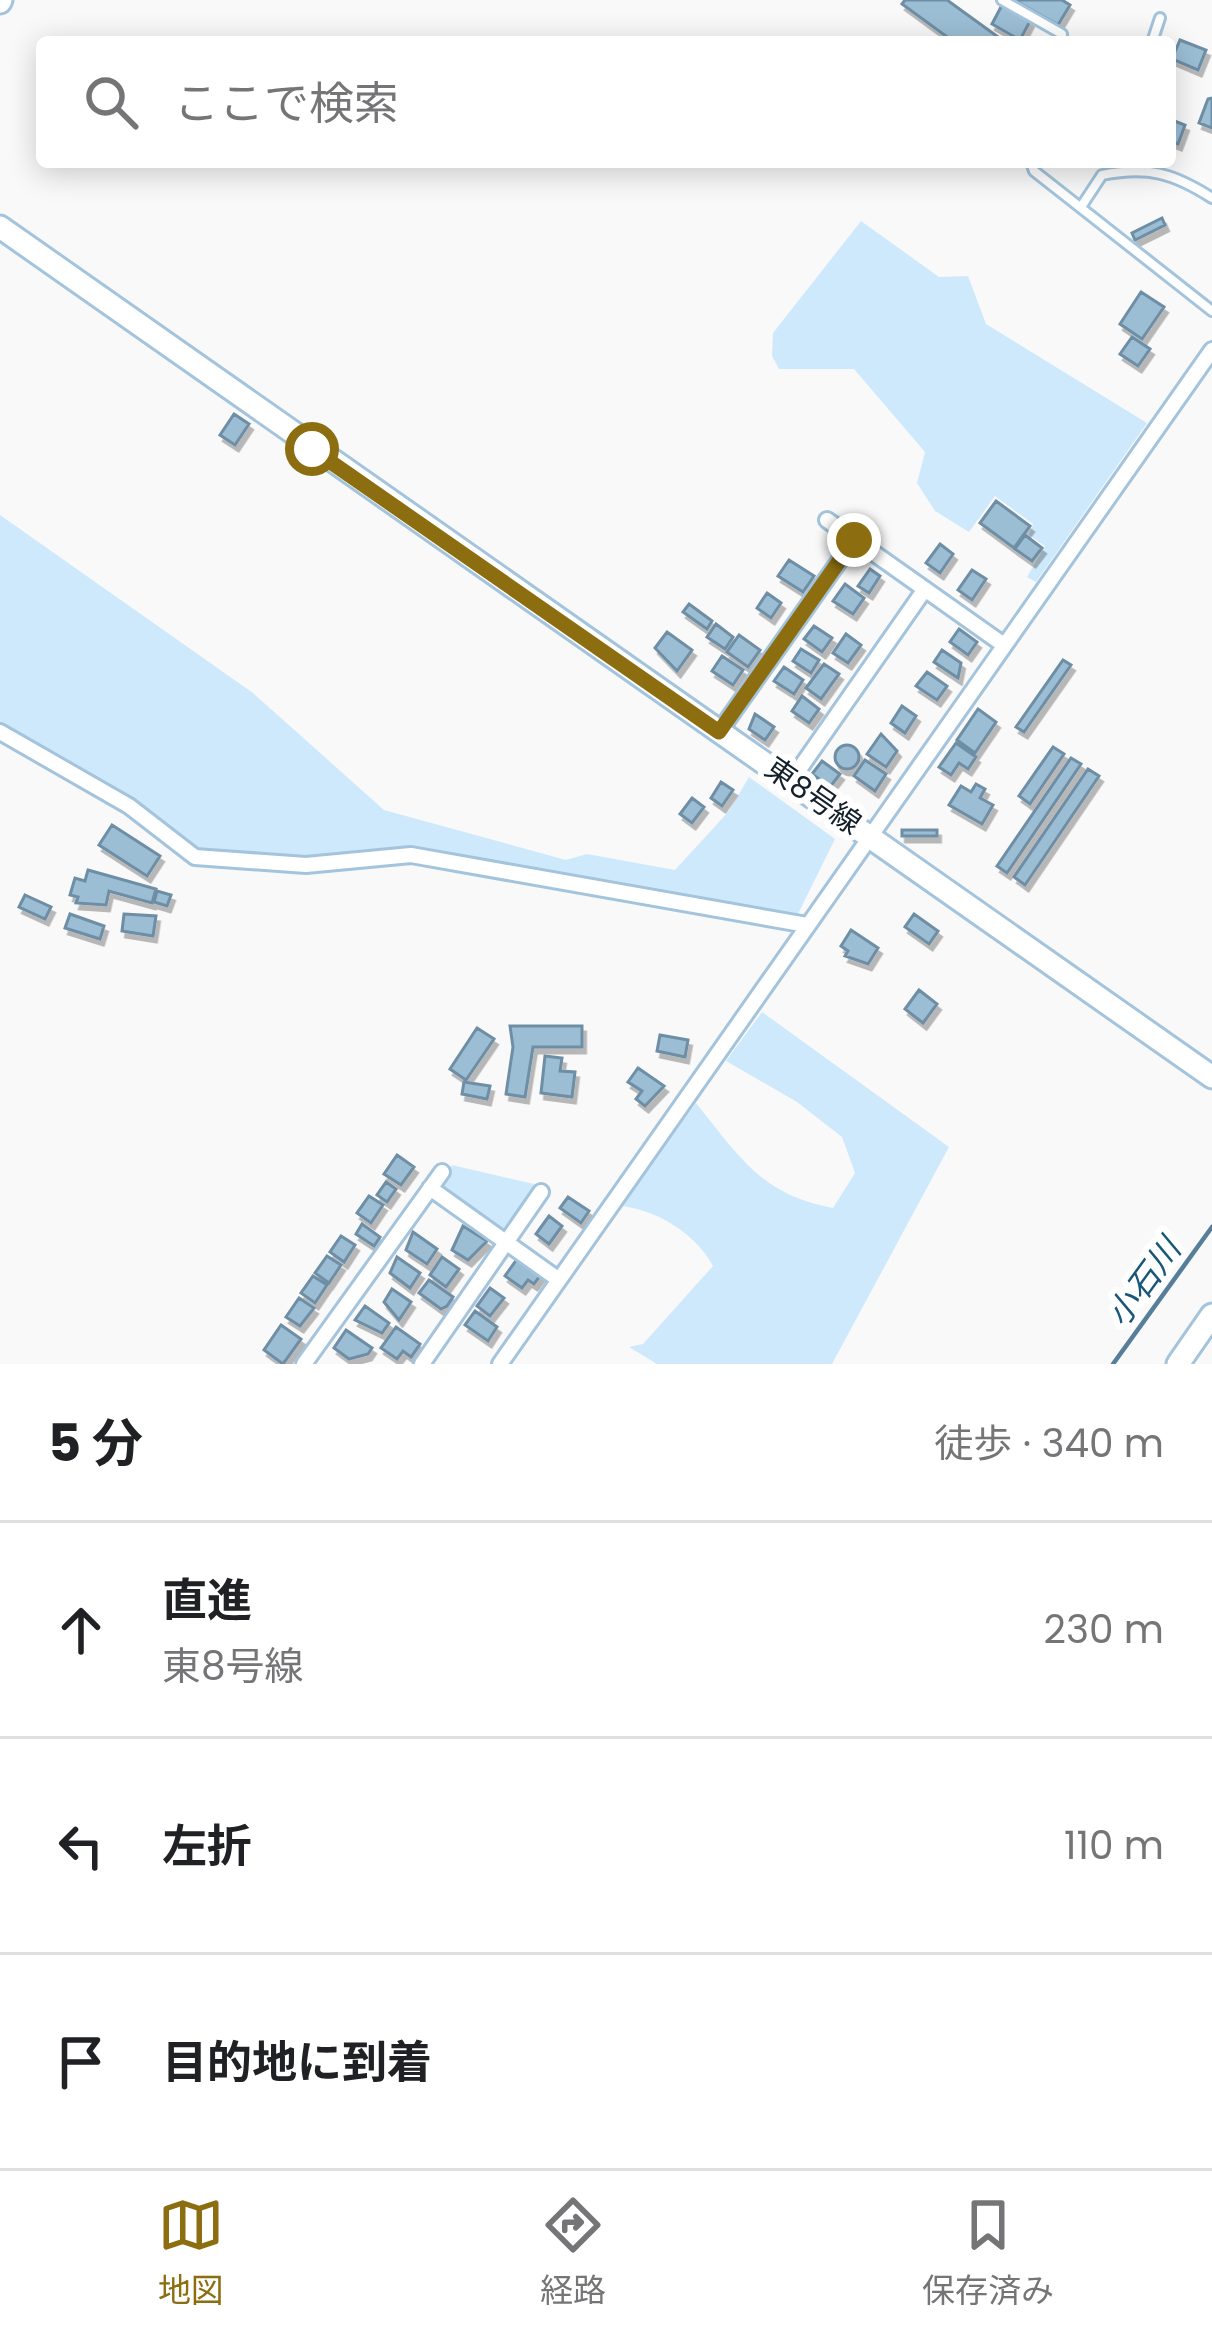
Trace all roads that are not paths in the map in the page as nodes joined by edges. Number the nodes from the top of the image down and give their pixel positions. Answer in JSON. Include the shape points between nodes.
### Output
{"nodes":[{"id":1,"x":1002,"y":0,"type":"edge"},
{"id":2,"x":1160,"y":18,"type":"dead end"},
{"id":3,"x":1062,"y":36,"type":"edge"},
{"id":4,"x":1154,"y":36,"type":"edge"},
{"id":5,"x":1038,"y":168,"type":"edge"},
{"id":6,"x":1136,"y":168,"type":"edge"},
{"id":7,"x":1158,"y":168,"type":"edge"},
{"id":8,"x":1212,"y":198,"type":"edge"},
{"id":9,"x":1081,"y":207,"type":"junction"},
{"id":10,"x":0,"y":227,"type":"edge"},
{"id":11,"x":1212,"y":311,"type":"edge"},
{"id":12,"x":1212,"y":350,"type":"edge"},
{"id":13,"x":827,"y":520,"type":"dead end"},
{"id":14,"x":854,"y":540,"type":"junction"},
{"id":15,"x":925,"y":589,"type":"junction"},
{"id":16,"x":1001,"y":643,"type":"junction"},
{"id":17,"x":0,"y":732,"type":"edge"},
{"id":18,"x":719,"y":732,"type":"junction"},
{"id":19,"x":791,"y":781,"type":"junction"},
{"id":20,"x":869,"y":835,"type":"junction"},
{"id":21,"x":807,"y":925,"type":"junction"},
{"id":22,"x":1212,"y":1077,"type":"edge"},
{"id":23,"x":442,"y":1172,"type":"dead end"},
{"id":24,"x":430,"y":1189,"type":"junction"},
{"id":25,"x":541,"y":1192,"type":"dead end"},
{"id":26,"x":506,"y":1242,"type":"junction"},
{"id":27,"x":559,"y":1280,"type":"junction"},
{"id":28,"x":1212,"y":1315,"type":"edge"},
{"id":29,"x":304,"y":1364,"type":"edge"},
{"id":30,"x":422,"y":1364,"type":"edge"},
{"id":31,"x":500,"y":1364,"type":"edge"},
{"id":32,"x":1178,"y":1364,"type":"edge"}],
"edges":[{"from":1,"to":3,"type":"lane"},
{"from":2,"to":4,"type":"lane"},
{"from":5,"to":9,"type":"lane"},
{"from":6,"to":9,"type":"lane","via":[[1102,175]]},
{"from":7,"to":8,"type":"lane"},
{"from":9,"to":11,"type":"lane"},
{"from":10,"to":18,"type":"street","name":"東8号線"},
{"from":12,"to":16,"type":"street"},
{"from":13,"to":14,"type":"street"},
{"from":14,"to":15,"type":"street"},
{"from":14,"to":18,"type":"street"},
{"from":15,"to":16,"type":"street"},
{"from":15,"to":19,"type":"street"},
{"from":16,"to":20,"type":"street"},
{"from":17,"to":21,"type":"street","via":[[129,806],[195,857],[306,865],[412,855]]},
{"from":18,"to":19,"type":"street","name":"東8号線"},
{"from":19,"to":20,"type":"street","name":"東8号線"},
{"from":20,"to":21,"type":"street"},
{"from":20,"to":22,"type":"street","name":"東8号線"},
{"from":21,"to":27,"type":"street"},
{"from":23,"to":24,"type":"street"},
{"from":24,"to":26,"type":"street"},
{"from":24,"to":29,"type":"street"},
{"from":25,"to":26,"type":"street"},
{"from":26,"to":27,"type":"street"},
{"from":26,"to":30,"type":"street"},
{"from":27,"to":31,"type":"street"},
{"from":28,"to":32,"type":"street"}]}
